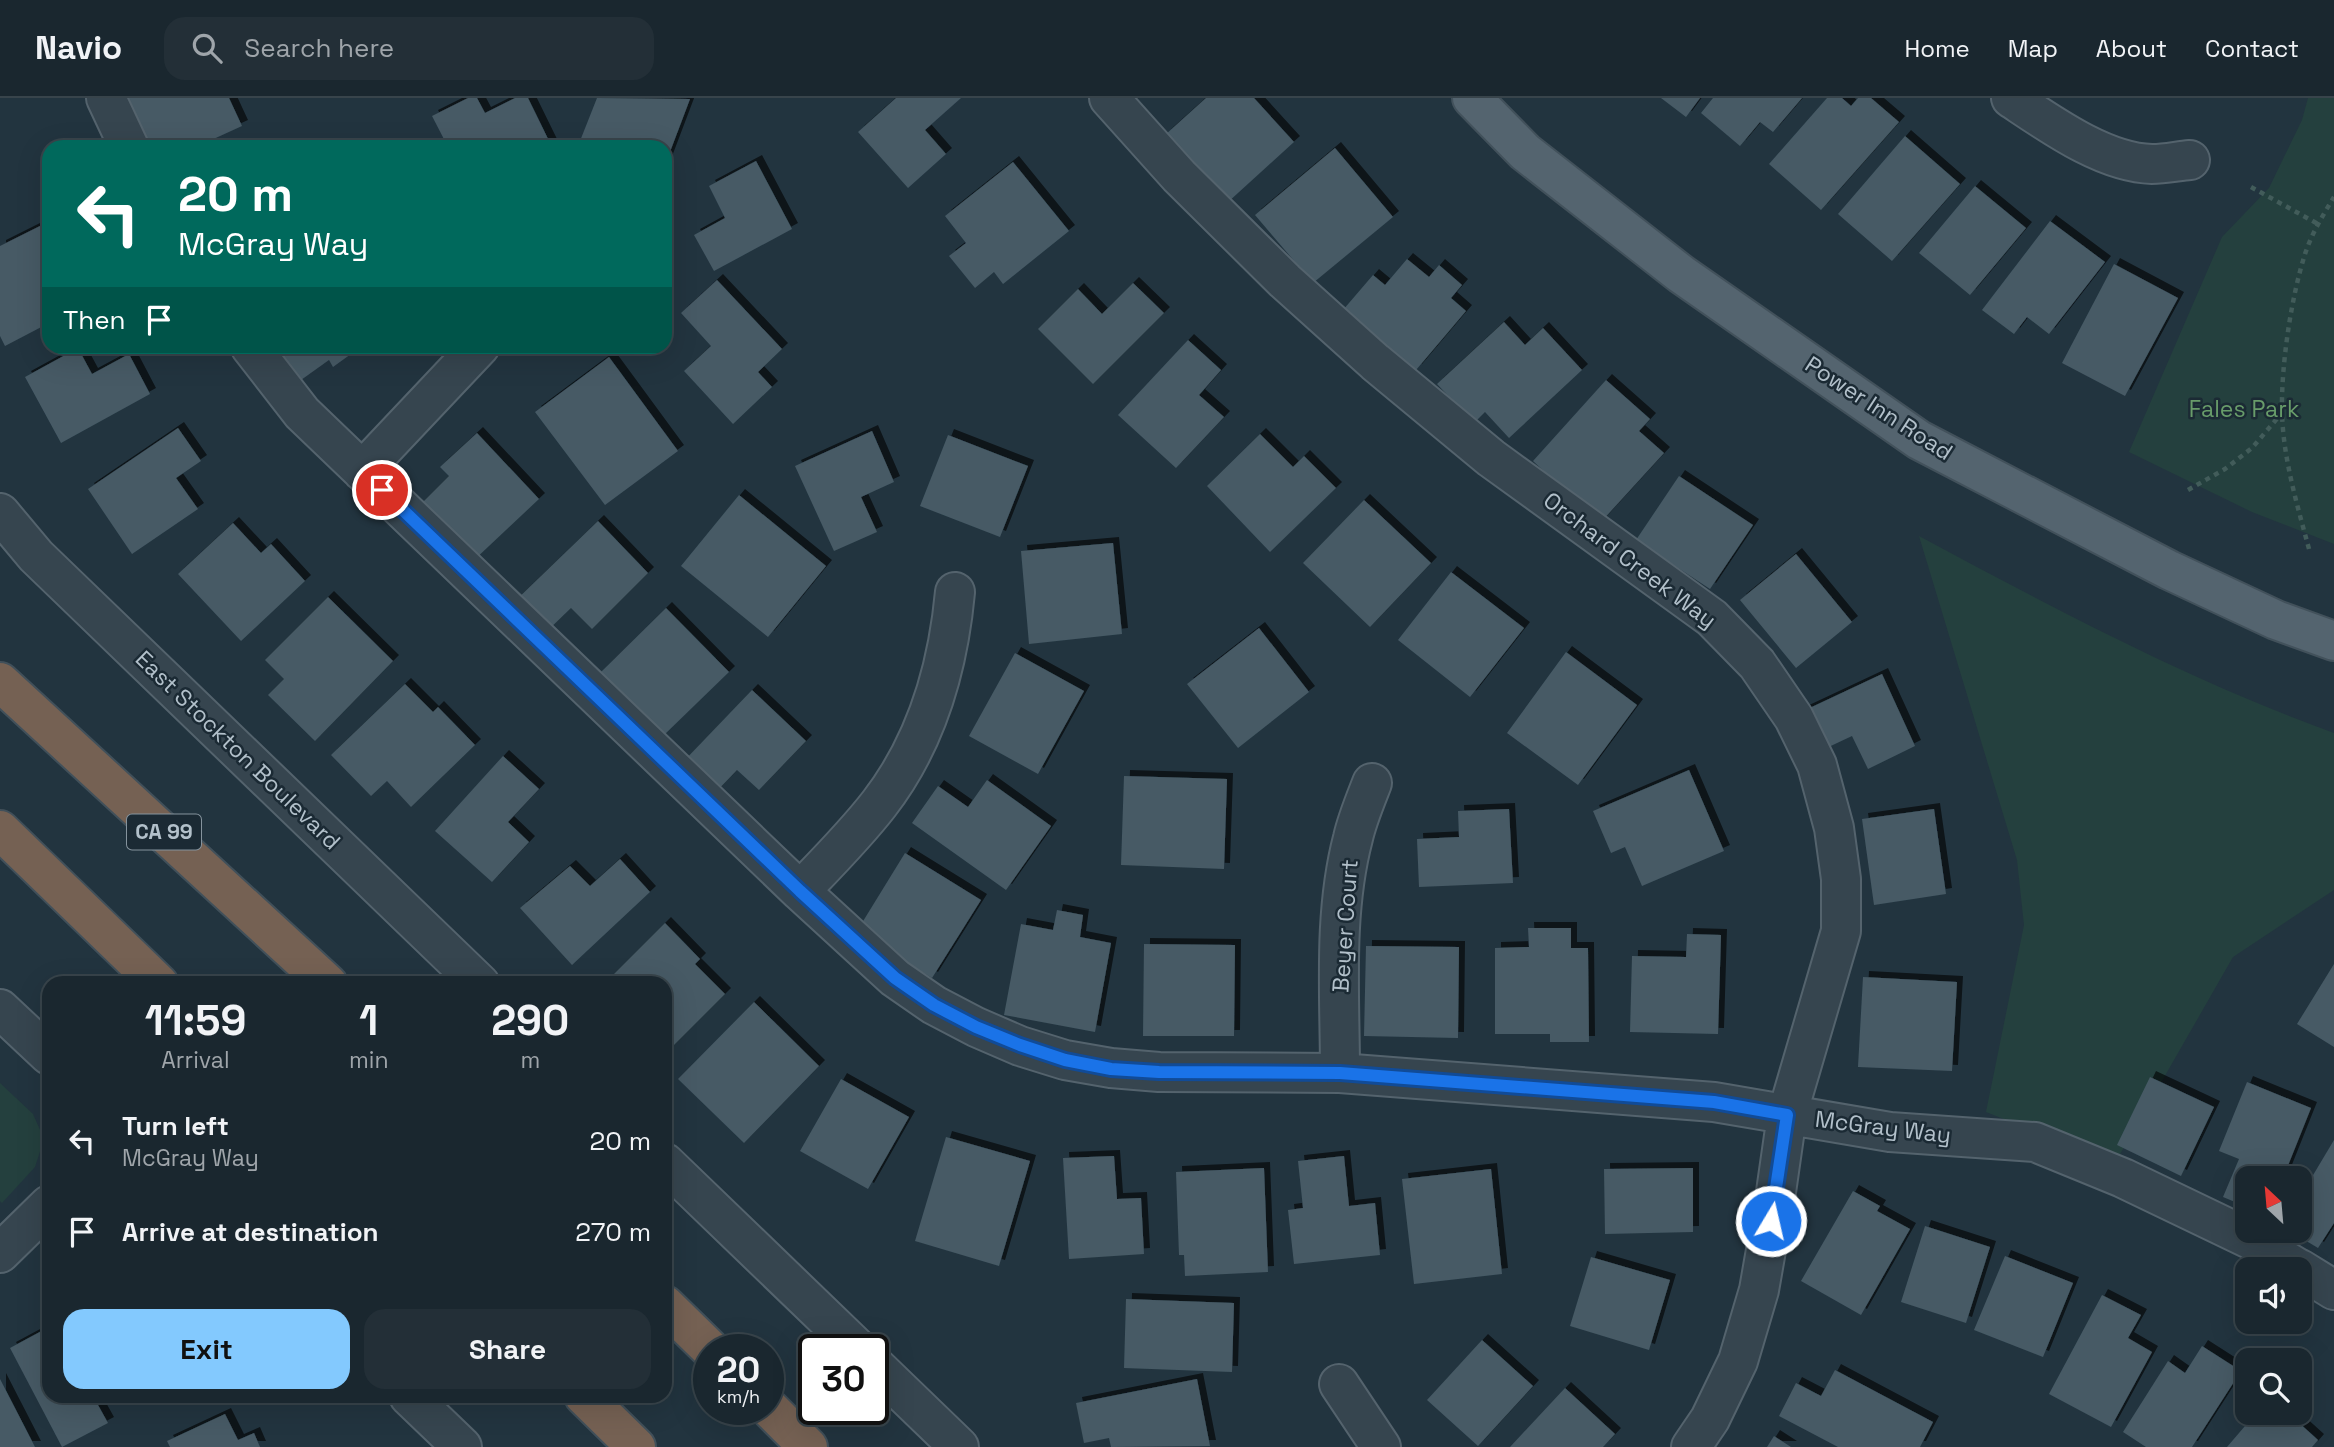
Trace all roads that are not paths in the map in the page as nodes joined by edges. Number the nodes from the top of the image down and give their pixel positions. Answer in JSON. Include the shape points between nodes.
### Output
{"nodes":[{"id":1,"x":106,"y":98,"type":"edge"},
{"id":2,"x":1109,"y":98,"type":"edge"},
{"id":3,"x":1472,"y":98,"type":"edge"},
{"id":4,"x":2013,"y":99,"type":"edge"},
{"id":5,"x":126,"y":140,"type":"edge"},
{"id":6,"x":2190,"y":160,"type":"dead end"},
{"id":7,"x":256,"y":354,"type":"edge"},
{"id":8,"x":472,"y":354,"type":"edge"},
{"id":9,"x":362,"y":471,"type":"junction"},
{"id":10,"x":0,"y":513,"type":"edge"},
{"id":11,"x":955,"y":592,"type":"dead end"},
{"id":12,"x":2334,"y":641,"type":"edge"},
{"id":13,"x":0,"y":682,"type":"edge"},
{"id":14,"x":1372,"y":783,"type":"dead end"},
{"id":15,"x":0,"y":830,"type":"edge"},
{"id":16,"x":800,"y":891,"type":"junction"},
{"id":17,"x":151,"y":976,"type":"edge"},
{"id":18,"x":319,"y":976,"type":"edge"},
{"id":19,"x":472,"y":976,"type":"edge"},
{"id":20,"x":0,"y":1009,"type":"edge"},
{"id":21,"x":42,"y":1048,"type":"edge"},
{"id":22,"x":1340,"y":1073,"type":"junction"},
{"id":23,"x":1787,"y":1115,"type":"junction"},
{"id":24,"x":672,"y":1170,"type":"edge"},
{"id":25,"x":42,"y":1212,"type":"edge"},
{"id":26,"x":0,"y":1253,"type":"edge"},
{"id":27,"x":2279,"y":1257,"type":"edge"},
{"id":28,"x":2312,"y":1277,"type":"edge"},
{"id":29,"x":2334,"y":1290,"type":"edge"},
{"id":30,"x":672,"y":1312,"type":"edge"},
{"id":31,"x":695,"y":1334,"type":"edge"},
{"id":32,"x":842,"y":1334,"type":"edge"},
{"id":33,"x":889,"y":1379,"type":"edge"},
{"id":34,"x":1339,"y":1384,"type":"dead end"},
{"id":35,"x":417,"y":1403,"type":"edge"},
{"id":36,"x":591,"y":1403,"type":"edge"},
{"id":37,"x":784,"y":1423,"type":"edge"},
{"id":38,"x":463,"y":1447,"type":"edge"},
{"id":39,"x":636,"y":1447,"type":"edge"},
{"id":40,"x":808,"y":1447,"type":"edge"},
{"id":41,"x":959,"y":1447,"type":"edge"},
{"id":42,"x":1381,"y":1447,"type":"edge"},
{"id":43,"x":1691,"y":1447,"type":"edge"}],
"edges":[{"from":1,"to":5,"type":"street"},
{"from":2,"to":23,"type":"street","name":"Orchard Creek Way","via":[[1275,272],[1376,362],[1491,457],[1712,618],[1757,664],[1794,718],[1816,765],[1834,828],[1841,879],[1841,931]]},
{"from":3,"to":12,"type":"main road","name":"Power Inn Road","via":[[1525,152],[1681,274],[1919,440],[2169,570],[2276,620]]},
{"from":4,"to":6,"type":"street","via":[[2088,145],[2128,161]]},
{"from":7,"to":9,"type":"street","name":"McGray Way","via":[[302,413]]},
{"from":8,"to":9,"type":"street"},
{"from":9,"to":16,"type":"street","name":"McGray Way"},
{"from":10,"to":19,"type":"street","name":"East Stockton Boulevard","via":[[36,556]]},
{"from":11,"to":16,"type":"street","via":[[941,680],[905,765],[866,821]]},
{"from":13,"to":18,"type":"highway","number":"CA 99"},
{"from":14,"to":22,"type":"street","name":"Beyer Court","via":[[1344,883]]},
{"from":15,"to":17,"type":"highway"},
{"from":16,"to":22,"type":"street","name":"McGray Way","via":[[895,978],[944,1010],[1020,1045],[1111,1069]]},
{"from":20,"to":21,"type":"street"},
{"from":22,"to":23,"type":"street","name":"McGray Way","via":[[1714,1102]]},
{"from":23,"to":27,"type":"street","name":"McGray Way","via":[[1890,1132],[2035,1142],[2123,1178]]},
{"from":23,"to":43,"type":"street","name":"Orchard Creek Way","via":[[1759,1290],[1738,1361]]},
{"from":24,"to":32,"type":"street"},
{"from":25,"to":26,"type":"street"},
{"from":28,"to":29,"type":"street","name":"McGray Way"},
{"from":30,"to":31,"type":"highway"},
{"from":33,"to":41,"type":"street"},
{"from":34,"to":42,"type":"street"},
{"from":35,"to":38,"type":"street"},
{"from":36,"to":39,"type":"highway"},
{"from":37,"to":40,"type":"highway"}]}
